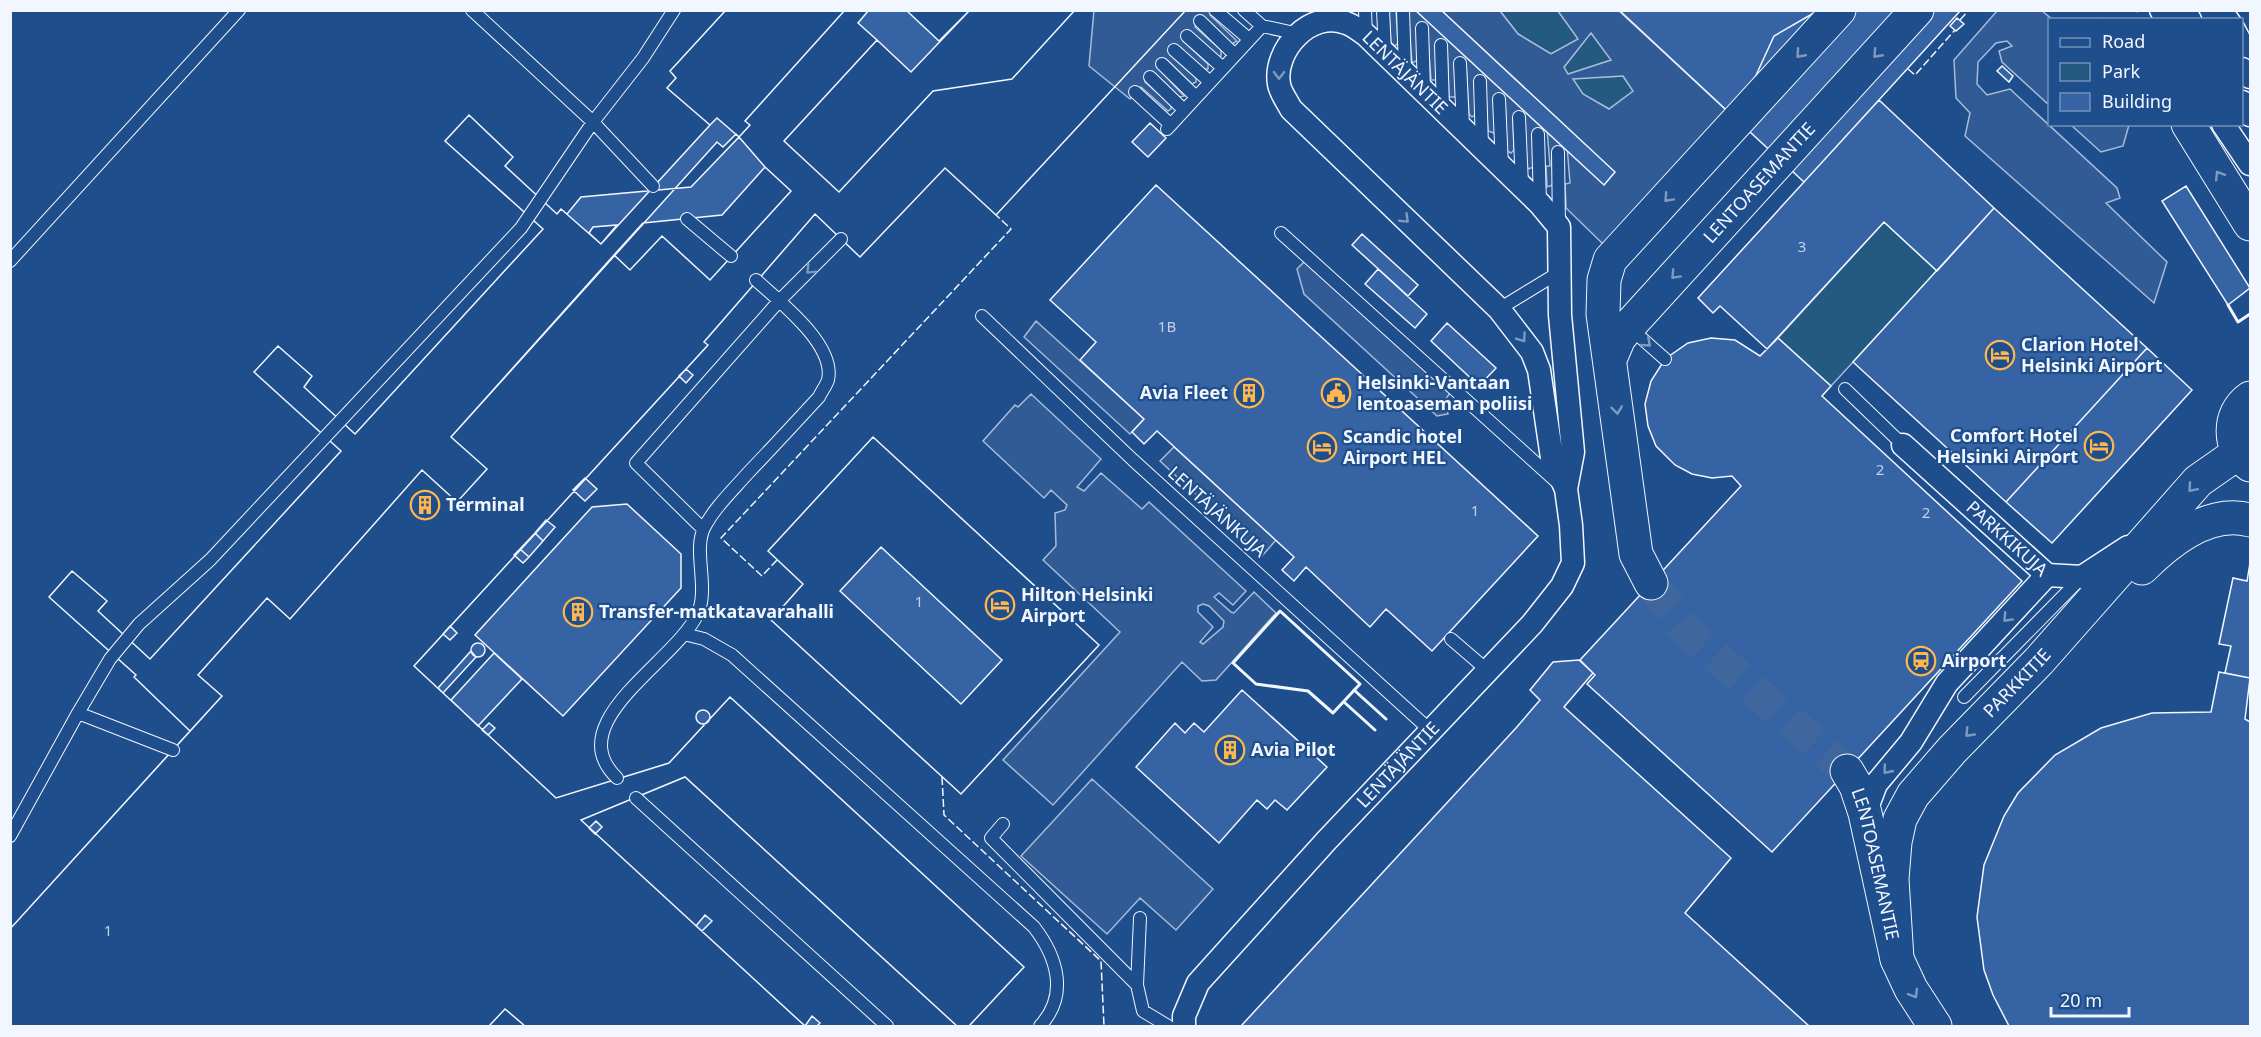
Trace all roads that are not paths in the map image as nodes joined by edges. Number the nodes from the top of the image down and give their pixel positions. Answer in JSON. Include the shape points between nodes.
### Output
{"nodes":[{"id":1,"x":472,"y":10,"type":"edge"},
{"id":2,"x":674,"y":10,"type":"edge"},
{"id":3,"x":1215,"y":10,"type":"edge"},
{"id":4,"x":1244,"y":10,"type":"edge"},
{"id":5,"x":1365,"y":10,"type":"edge"},
{"id":6,"x":1383,"y":10,"type":"edge"},
{"id":7,"x":1403,"y":10,"type":"edge"},
{"id":8,"x":1839,"y":10,"type":"edge"},
{"id":9,"x":1917,"y":10,"type":"edge"},
{"id":10,"x":232,"y":13,"type":"edge"},
{"id":11,"x":1334,"y":16,"type":"edge"},
{"id":12,"x":1200,"y":21,"type":"dead end"},
{"id":13,"x":1262,"y":26,"type":"junction"},
{"id":14,"x":1422,"y":28,"type":"dead end"},
{"id":15,"x":1299,"y":34,"type":"junction"},
{"id":16,"x":1366,"y":35,"type":"junction"},
{"id":17,"x":1187,"y":36,"type":"dead end"},
{"id":18,"x":1249,"y":39,"type":"junction"},
{"id":19,"x":1441,"y":45,"type":"dead end"},
{"id":20,"x":1174,"y":50,"type":"dead end"},
{"id":21,"x":1385,"y":53,"type":"junction"},
{"id":22,"x":1235,"y":55,"type":"junction"},
{"id":23,"x":1460,"y":63,"type":"dead end"},
{"id":24,"x":1162,"y":64,"type":"dead end"},
{"id":25,"x":1223,"y":68,"type":"junction"},
{"id":26,"x":1405,"y":72,"type":"junction"},
{"id":27,"x":1150,"y":77,"type":"dead end"},
{"id":28,"x":1480,"y":81,"type":"dead end"},
{"id":29,"x":1210,"y":82,"type":"junction"},
{"id":30,"x":1424,"y":91,"type":"junction"},
{"id":31,"x":1135,"y":92,"type":"dead end"},
{"id":32,"x":1196,"y":97,"type":"junction"},
{"id":33,"x":1499,"y":99,"type":"dead end"},
{"id":34,"x":1443,"y":109,"type":"junction"},
{"id":35,"x":1184,"y":110,"type":"junction"},
{"id":36,"x":1519,"y":117,"type":"dead end"},
{"id":37,"x":593,"y":122,"type":"junction"},
{"id":38,"x":2189,"y":126,"type":"edge"},
{"id":39,"x":2224,"y":126,"type":"edge"},
{"id":40,"x":1463,"y":128,"type":"junction"},
{"id":41,"x":1538,"y":134,"type":"dead end"},
{"id":42,"x":1482,"y":148,"type":"junction"},
{"id":43,"x":1557,"y":152,"type":"dead end"},
{"id":44,"x":2250,"y":164,"type":"edge"},
{"id":45,"x":1502,"y":167,"type":"junction"},
{"id":46,"x":653,"y":186,"type":"dead end"},
{"id":47,"x":1522,"y":186,"type":"junction"},
{"id":48,"x":1540,"y":204,"type":"junction"},
{"id":49,"x":687,"y":219,"type":"dead end"},
{"id":50,"x":2250,"y":224,"type":"edge"},
{"id":51,"x":1559,"y":227,"type":"junction"},
{"id":52,"x":1281,"y":233,"type":"dead end"},
{"id":53,"x":841,"y":239,"type":"dead end"},
{"id":54,"x":731,"y":256,"type":"dead end"},
{"id":55,"x":10,"y":261,"type":"edge"},
{"id":56,"x":1558,"y":273,"type":"junction"},
{"id":57,"x":756,"y":280,"type":"dead end"},
{"id":58,"x":779,"y":301,"type":"junction"},
{"id":59,"x":1499,"y":309,"type":"junction"},
{"id":60,"x":982,"y":316,"type":"dead end"},
{"id":61,"x":1616,"y":320,"type":"junction"},
{"id":62,"x":1665,"y":359,"type":"dead end"},
{"id":63,"x":1845,"y":389,"type":"dead end"},
{"id":64,"x":2250,"y":398,"type":"edge"},
{"id":65,"x":1903,"y":445,"type":"joint"},
{"id":66,"x":2244,"y":459,"type":"edge"},
{"id":67,"x":1566,"y":489,"type":"junction"},
{"id":68,"x":2250,"y":520,"type":"edge"},
{"id":69,"x":704,"y":529,"type":"junction"},
{"id":70,"x":2155,"y":530,"type":"junction"},
{"id":71,"x":2047,"y":575,"type":"junction"},
{"id":72,"x":2082,"y":577,"type":"junction"},
{"id":73,"x":1651,"y":583,"type":"tunnel mouth"},
{"id":74,"x":2070,"y":627,"type":"junction"},
{"id":75,"x":684,"y":634,"type":"junction"},
{"id":76,"x":1451,"y":639,"type":"dead end"},
{"id":77,"x":1487,"y":670,"type":"junction"},
{"id":78,"x":1964,"y":697,"type":"dead end"},
{"id":79,"x":78,"y":713,"type":"junction"},
{"id":80,"x":1431,"y":731,"type":"junction"},
{"id":81,"x":173,"y":750,"type":"dead end"},
{"id":82,"x":1846,"y":771,"type":"tunnel mouth"},
{"id":83,"x":617,"y":778,"type":"dead end"},
{"id":84,"x":636,"y":798,"type":"dead end"},
{"id":85,"x":1865,"y":813,"type":"junction"},
{"id":86,"x":1003,"y":824,"type":"dead end"},
{"id":87,"x":10,"y":836,"type":"edge"},
{"id":88,"x":1140,"y":918,"type":"dead end"},
{"id":89,"x":1897,"y":959,"type":"junction"},
{"id":90,"x":1137,"y":985,"type":"junction"},
{"id":91,"x":887,"y":1026,"type":"edge"},
{"id":92,"x":1040,"y":1026,"type":"edge"},
{"id":93,"x":1168,"y":1026,"type":"edge"},
{"id":94,"x":1184,"y":1026,"type":"edge"},
{"id":95,"x":1935,"y":1026,"type":"edge"}],
"edges":[{"from":1,"to":37,"type":"lane"},
{"from":2,"to":37,"type":"lane","via":[[643,58]]},
{"from":3,"to":18,"type":"lane"},
{"from":4,"to":13,"type":"lane"},
{"from":5,"to":16,"type":"lane"},
{"from":6,"to":21,"type":"lane"},
{"from":7,"to":26,"type":"lane"},
{"from":8,"to":61,"type":"main road","one_way":true,"via":[[1610,260],[1604,280]]},
{"from":9,"to":61,"type":"main road","name":"LENTOASEMANTIE","one_way":true},
{"from":10,"to":55,"type":"lane"},
{"from":11,"to":15,"type":"street","name":"LENTÄJÄNTIE"},
{"from":11,"to":16,"type":"street","name":"LENTÄJÄNTIE"},
{"from":12,"to":22,"type":"lane"},
{"from":13,"to":15,"type":"lane"},
{"from":13,"to":18,"type":"lane"},
{"from":14,"to":30,"type":"lane"},
{"from":15,"to":59,"type":"street","name":"LENTÄJÄNTIE","one_way":true,"via":[[1288,46],[1279,67],[1279,85],[1290,109]]},
{"from":16,"to":21,"type":"street","name":"LENTÄJÄNTIE"},
{"from":17,"to":25,"type":"lane"},
{"from":18,"to":22,"type":"lane"},
{"from":19,"to":34,"type":"lane"},
{"from":20,"to":29,"type":"lane"},
{"from":21,"to":26,"type":"street","name":"LENTÄJÄNTIE"},
{"from":22,"to":25,"type":"lane"},
{"from":23,"to":40,"type":"lane"},
{"from":24,"to":32,"type":"lane"},
{"from":25,"to":29,"type":"lane"},
{"from":26,"to":30,"type":"street","name":"LENTÄJÄNTIE"},
{"from":27,"to":35,"type":"lane"},
{"from":28,"to":42,"type":"lane"},
{"from":29,"to":32,"type":"lane"},
{"from":30,"to":34,"type":"street","name":"LENTÄJÄNTIE"},
{"from":31,"to":35,"type":"lane","via":[[1169,127]]},
{"from":32,"to":35,"type":"lane"},
{"from":33,"to":45,"type":"lane"},
{"from":34,"to":40,"type":"street","name":"LENTÄJÄNTIE"},
{"from":36,"to":47,"type":"lane"},
{"from":37,"to":46,"type":"lane"},
{"from":37,"to":79,"type":"lane","via":[[521,228],[210,560],[139,624],[110,659]]},
{"from":50,"to":38,"type":"main road","one_way":true},
{"from":39,"to":44,"type":"street"},
{"from":40,"to":42,"type":"street","name":"LENTÄJÄNTIE"},
{"from":41,"to":48,"type":"lane"},
{"from":42,"to":45,"type":"street","name":"LENTÄJÄNTIE"},
{"from":43,"to":51,"type":"lane"},
{"from":45,"to":47,"type":"street","name":"LENTÄJÄNTIE"},
{"from":47,"to":48,"type":"street","name":"LENTÄJÄNTIE"},
{"from":48,"to":51,"type":"street","name":"LENTÄJÄNTIE"},
{"from":49,"to":54,"type":"lane"},
{"from":51,"to":56,"type":"street","name":"LENTÄJÄNTIE"},
{"from":52,"to":67,"type":"lane"},
{"from":53,"to":58,"type":"lane","one_way":true},
{"from":56,"to":59,"type":"lane"},
{"from":56,"to":67,"type":"street","name":"LENTÄJÄNTIE","via":[[1573,452]]},
{"from":57,"to":58,"type":"lane"},
{"from":58,"to":69,"type":"lane","via":[[819,342],[826,357],[828,380],[819,397],[725,499]]},
{"from":58,"to":69,"type":"lane","via":[[636,463]]},
{"from":59,"to":67,"type":"street","name":"LENTÄJÄNTIE","one_way":true,"via":[[1521,336],[1539,369],[1552,458]]},
{"from":60,"to":80,"type":"lane","name":"LENTÄJÄNKUJA","via":[[1108,437]]},
{"from":61,"to":62,"type":"lane","one_way":true},
{"from":61,"to":73,"type":"main road","name":"LENTOASEMANTIE","one_way":true,"via":[[1619,338],[1610,359],[1636,554]]},
{"from":63,"to":65,"type":"lane"},
{"from":64,"to":66,"type":"main road","via":[[2238,410],[2233,424],[2233,439]]},
{"from":65,"to":71,"type":"street","name":"PARKKIKUJA"},
{"from":66,"to":70,"type":"main road","name":"PARKKITIE","one_way":true,"via":[[2198,481]]},
{"from":67,"to":77,"type":"street","name":"LENTÄJÄNTIE","via":[[1573,563],[1550,601]]},
{"from":68,"to":74,"type":"main road","via":[[2219,518],[2194,528],[2151,559],[2102,608]]},
{"from":69,"to":75,"type":"lane","via":[[703,590],[698,613]]},
{"from":70,"to":72,"type":"street"},
{"from":70,"to":74,"type":"main road","name":"PARKKITIE"},
{"from":71,"to":72,"type":"street","name":"PARKKIKUJA"},
{"from":71,"to":85,"type":"street","one_way":true,"via":[[1947,682],[1911,742],[1876,784]]},
{"from":72,"to":78,"type":"lane"},
{"from":74,"to":89,"type":"main road","name":"PARKKITIE","one_way":true,"via":[[1952,750],[1913,795],[1900,819],[1892,879]]},
{"from":75,"to":83,"type":"lane","via":[[612,712],[601,731],[600,751],[606,768]]},
{"from":75,"to":92,"type":"lane","via":[[704,639],[732,655],[1034,927],[1048,946],[1058,982],[1055,1001]]},
{"from":76,"to":77,"type":"lane"},
{"from":77,"to":80,"type":"street","name":"LENTÄJÄNTIE"},
{"from":79,"to":81,"type":"lane"},
{"from":79,"to":87,"type":"lane"},
{"from":80,"to":94,"type":"street","name":"LENTÄJÄNTIE","via":[[1198,983],[1184,1016]]},
{"from":82,"to":85,"type":"main road","name":"LENTOASEMANTIE"},
{"from":84,"to":91,"type":"lane"},
{"from":85,"to":89,"type":"main road","name":"LENTOASEMANTIE"},
{"from":86,"to":90,"type":"lane","via":[[991,838]]},
{"from":88,"to":90,"type":"lane"},
{"from":89,"to":95,"type":"main road","one_way":true},
{"from":90,"to":93,"type":"lane","via":[[1143,1011]]}]}
